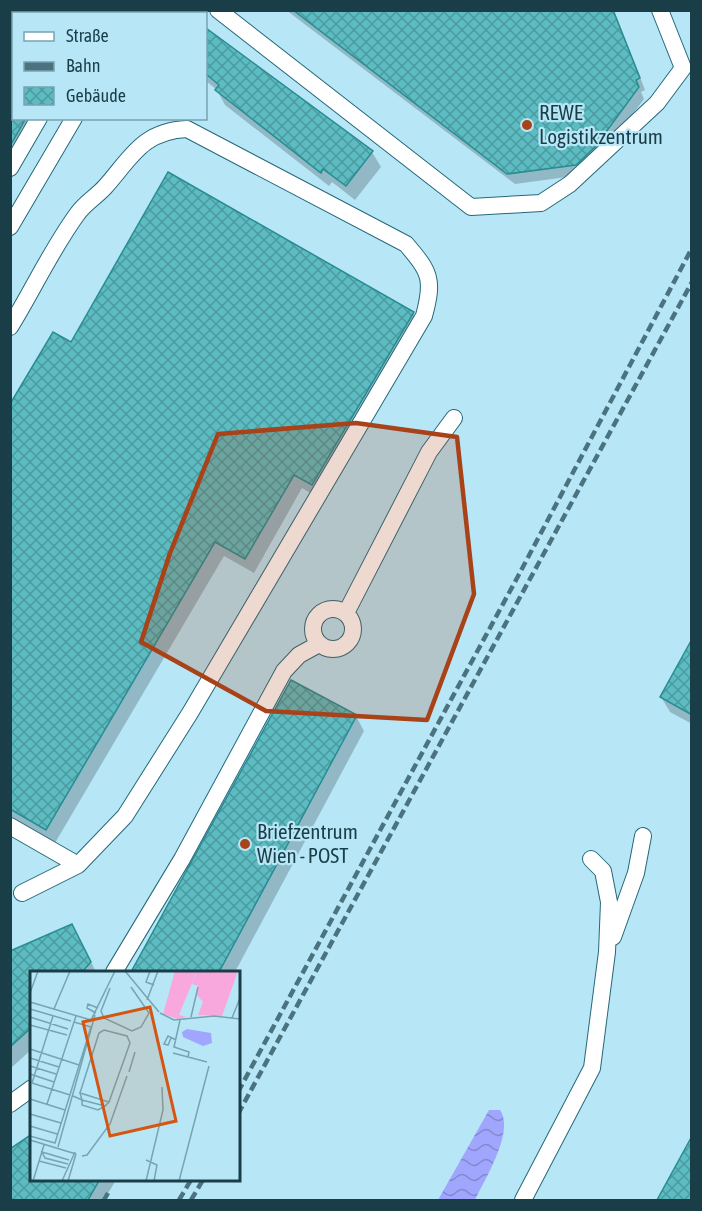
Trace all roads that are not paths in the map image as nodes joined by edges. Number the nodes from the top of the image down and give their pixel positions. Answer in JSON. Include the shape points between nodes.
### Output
{"nodes":[{"id":1,"x":218,"y":10,"type":"edge"},
{"id":2,"x":660,"y":10,"type":"edge"},
{"id":3,"x":38,"y":120,"type":"edge"},
{"id":4,"x":73,"y":120,"type":"edge"},
{"id":5,"x":10,"y":168,"type":"edge"},
{"id":6,"x":10,"y":227,"type":"edge"},
{"id":7,"x":10,"y":327,"type":"edge"},
{"id":8,"x":454,"y":418,"type":"dead end"},
{"id":9,"x":346,"y":613,"type":"junction"},
{"id":10,"x":319,"y":644,"type":"junction"},
{"id":11,"x":10,"y":826,"type":"edge"},
{"id":12,"x":643,"y":836,"type":"dead end"},
{"id":13,"x":591,"y":859,"type":"dead end"},
{"id":14,"x":78,"y":866,"type":"junction"},
{"id":15,"x":14,"y":892,"type":"edge"},
{"id":16,"x":607,"y":952,"type":"junction"},
{"id":17,"x":115,"y":971,"type":"edge"},
{"id":18,"x":30,"y":1089,"type":"edge"},
{"id":19,"x":10,"y":1104,"type":"edge"},
{"id":20,"x":523,"y":1200,"type":"edge"}],
"edges":[{"from":1,"to":2,"type":"street","via":[[471,207],[541,203],[570,184],[657,103],[683,68]]},
{"from":3,"to":5,"type":"street"},
{"from":4,"to":6,"type":"street"},
{"from":7,"to":14,"type":"street","via":[[79,211],[104,188],[136,148],[171,129],[187,129],[406,244],[426,268],[431,290],[424,316],[190,714],[124,816]]},
{"from":8,"to":9,"type":"street","via":[[429,452]]},
{"from":9,"to":10,"type":"street","via":[[333,609],[320,613],[313,625]]},
{"from":9,"to":10,"type":"street","via":[[353,624],[348,642],[338,649]]},
{"from":10,"to":17,"type":"street","via":[[299,655],[284,671],[182,859]]},
{"from":11,"to":14,"type":"street"},
{"from":12,"to":16,"type":"street","via":[[636,873]]},
{"from":13,"to":16,"type":"street","via":[[603,871],[607,884]]},
{"from":14,"to":15,"type":"street"},
{"from":16,"to":20,"type":"street","via":[[592,1068]]},
{"from":18,"to":19,"type":"street"}]}
